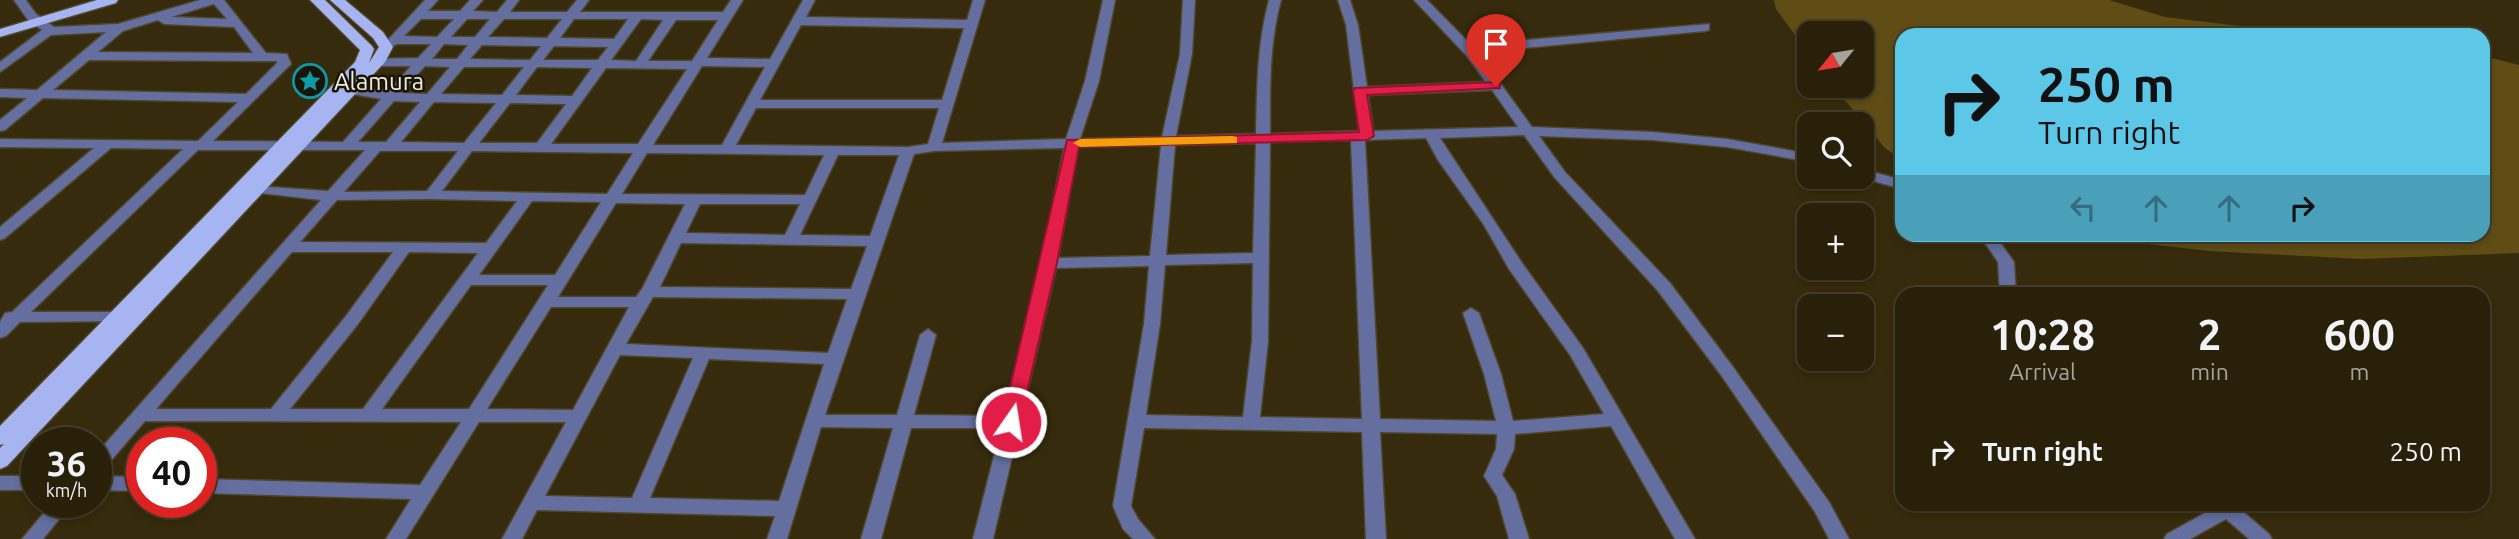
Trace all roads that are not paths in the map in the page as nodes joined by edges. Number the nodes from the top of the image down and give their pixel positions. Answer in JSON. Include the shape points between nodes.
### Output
{"nodes":[{"id":1,"x":20,"y":0,"type":"edge"},
{"id":2,"x":91,"y":0,"type":"edge"},
{"id":3,"x":111,"y":0,"type":"edge"},
{"id":4,"x":215,"y":0,"type":"edge"},
{"id":5,"x":317,"y":0,"type":"edge"},
{"id":6,"x":337,"y":0,"type":"edge"},
{"id":7,"x":432,"y":0,"type":"edge"},
{"id":8,"x":477,"y":0,"type":"edge"},
{"id":9,"x":513,"y":0,"type":"edge"},
{"id":10,"x":583,"y":0,"type":"edge"},
{"id":11,"x":737,"y":0,"type":"edge"},
{"id":12,"x":809,"y":0,"type":"edge"},
{"id":13,"x":979,"y":0,"type":"edge"},
{"id":14,"x":1109,"y":0,"type":"edge"},
{"id":15,"x":1189,"y":0,"type":"edge"},
{"id":16,"x":1275,"y":0,"type":"edge"},
{"id":17,"x":1344,"y":0,"type":"edge"},
{"id":18,"x":1420,"y":0,"type":"edge"},
{"id":19,"x":418,"y":15,"type":"junction"},
{"id":20,"x":463,"y":15,"type":"junction"},
{"id":21,"x":499,"y":15,"type":"junction"},
{"id":22,"x":571,"y":16,"type":"junction"},
{"id":23,"x":636,"y":16,"type":"junction"},
{"id":24,"x":672,"y":16,"type":"junction"},
{"id":25,"x":727,"y":16,"type":"junction"},
{"id":26,"x":149,"y":19,"type":"junction"},
{"id":27,"x":797,"y":21,"type":"junction"},
{"id":28,"x":238,"y":23,"type":"junction"},
{"id":29,"x":972,"y":24,"type":"junction"},
{"id":30,"x":41,"y":26,"type":"junction"},
{"id":31,"x":0,"y":27,"type":"edge"},
{"id":32,"x":1705,"y":27,"type":"dead end"},
{"id":33,"x":119,"y":28,"type":"junction"},
{"id":34,"x":0,"y":33,"type":"edge"},
{"id":35,"x":441,"y":40,"type":"junction"},
{"id":36,"x":478,"y":40,"type":"junction"},
{"id":37,"x":550,"y":41,"type":"junction"},
{"id":38,"x":617,"y":43,"type":"junction"},
{"id":39,"x":386,"y":49,"type":"junction"},
{"id":40,"x":0,"y":52,"type":"edge"},
{"id":41,"x":1471,"y":52,"type":"junction"},
{"id":42,"x":262,"y":56,"type":"junction"},
{"id":43,"x":86,"y":57,"type":"junction"},
{"id":44,"x":422,"y":62,"type":"junction"},
{"id":45,"x":460,"y":62,"type":"junction"},
{"id":46,"x":531,"y":63,"type":"junction"},
{"id":47,"x":774,"y":63,"type":"junction"},
{"id":48,"x":601,"y":64,"type":"junction"},
{"id":49,"x":697,"y":64,"type":"junction"},
{"id":50,"x":639,"y":65,"type":"junction"},
{"id":51,"x":0,"y":68,"type":"edge"},
{"id":52,"x":1496,"y":86,"type":"junction"},
{"id":53,"x":352,"y":90,"type":"junction"},
{"id":54,"x":1360,"y":91,"type":"junction"},
{"id":55,"x":0,"y":93,"type":"edge"},
{"id":56,"x":42,"y":93,"type":"junction"},
{"id":57,"x":391,"y":97,"type":"junction"},
{"id":58,"x":250,"y":98,"type":"junction"},
{"id":59,"x":429,"y":98,"type":"junction"},
{"id":60,"x":504,"y":99,"type":"junction"},
{"id":61,"x":575,"y":100,"type":"junction"},
{"id":62,"x":751,"y":104,"type":"junction"},
{"id":63,"x":947,"y":104,"type":"junction"},
{"id":64,"x":0,"y":127,"type":"edge"},
{"id":65,"x":1529,"y":131,"type":"junction"},
{"id":66,"x":1430,"y":134,"type":"junction"},
{"id":67,"x":1363,"y":136,"type":"junction"},
{"id":68,"x":1262,"y":139,"type":"junction"},
{"id":69,"x":1168,"y":142,"type":"junction"},
{"id":70,"x":0,"y":143,"type":"edge"},
{"id":71,"x":1072,"y":143,"type":"junction"},
{"id":72,"x":107,"y":144,"type":"junction"},
{"id":73,"x":348,"y":145,"type":"junction"},
{"id":74,"x":384,"y":145,"type":"junction"},
{"id":75,"x":197,"y":146,"type":"junction"},
{"id":76,"x":280,"y":146,"type":"junction"},
{"id":77,"x":299,"y":146,"type":"junction"},
{"id":78,"x":933,"y":147,"type":"junction"},
{"id":79,"x":467,"y":148,"type":"junction"},
{"id":80,"x":727,"y":148,"type":"junction"},
{"id":81,"x":540,"y":149,"type":"junction"},
{"id":82,"x":834,"y":149,"type":"junction"},
{"id":83,"x":640,"y":150,"type":"junction"},
{"id":84,"x":908,"y":151,"type":"junction"},
{"id":85,"x":1797,"y":156,"type":"edge"},
{"id":86,"x":1874,"y":176,"type":"edge"},
{"id":87,"x":1895,"y":182,"type":"edge"},
{"id":88,"x":260,"y":189,"type":"junction"},
{"id":89,"x":430,"y":195,"type":"junction"},
{"id":90,"x":527,"y":197,"type":"junction"},
{"id":91,"x":330,"y":198,"type":"junction"},
{"id":92,"x":612,"y":198,"type":"junction"},
{"id":93,"x":810,"y":199,"type":"junction"},
{"id":94,"x":694,"y":201,"type":"junction"},
{"id":95,"x":0,"y":235,"type":"edge"},
{"id":96,"x":677,"y":238,"type":"junction"},
{"id":97,"x":790,"y":240,"type":"junction"},
{"id":98,"x":876,"y":241,"type":"junction"},
{"id":99,"x":1992,"y":242,"type":"edge"},
{"id":100,"x":288,"y":247,"type":"junction"},
{"id":101,"x":405,"y":247,"type":"junction"},
{"id":102,"x":489,"y":248,"type":"junction"},
{"id":103,"x":1261,"y":258,"type":"junction"},
{"id":104,"x":1159,"y":260,"type":"junction"},
{"id":105,"x":1049,"y":263,"type":"junction"},
{"id":106,"x":467,"y":280,"type":"junction"},
{"id":107,"x":559,"y":280,"type":"junction"},
{"id":108,"x":2008,"y":287,"type":"edge"},
{"id":109,"x":857,"y":294,"type":"junction"},
{"id":110,"x":644,"y":297,"type":"junction"},
{"id":111,"x":546,"y":302,"type":"junction"},
{"id":112,"x":1471,"y":313,"type":"dead end"},
{"id":113,"x":7,"y":317,"type":"edge"},
{"id":114,"x":117,"y":317,"type":"junction"},
{"id":115,"x":0,"y":332,"type":"edge"},
{"id":116,"x":928,"y":335,"type":"dead end"},
{"id":117,"x":616,"y":349,"type":"junction"},
{"id":118,"x":703,"y":354,"type":"junction"},
{"id":119,"x":834,"y":359,"type":"junction"},
{"id":120,"x":140,"y":415,"type":"junction"},
{"id":121,"x":368,"y":416,"type":"junction"},
{"id":122,"x":473,"y":416,"type":"junction"},
{"id":123,"x":577,"y":416,"type":"junction"},
{"id":124,"x":274,"y":417,"type":"junction"},
{"id":125,"x":1616,"y":419,"type":"junction"},
{"id":126,"x":813,"y":421,"type":"junction"},
{"id":127,"x":904,"y":421,"type":"junction"},
{"id":128,"x":1137,"y":421,"type":"junction"},
{"id":129,"x":1011,"y":422,"type":"junction"},
{"id":130,"x":1251,"y":422,"type":"junction"},
{"id":131,"x":1371,"y":424,"type":"junction"},
{"id":132,"x":1505,"y":428,"type":"junction"},
{"id":133,"x":0,"y":439,"type":"edge"},
{"id":134,"x":112,"y":447,"type":"edge"},
{"id":135,"x":0,"y":461,"type":"edge"},
{"id":136,"x":0,"y":483,"type":"edge"},
{"id":137,"x":21,"y":483,"type":"edge"},
{"id":138,"x":217,"y":486,"type":"edge"},
{"id":139,"x":426,"y":492,"type":"junction"},
{"id":140,"x":532,"y":503,"type":"junction"},
{"id":141,"x":638,"y":505,"type":"junction"},
{"id":142,"x":788,"y":509,"type":"junction"},
{"id":143,"x":2218,"y":511,"type":"edge"},
{"id":144,"x":2229,"y":511,"type":"edge"},
{"id":145,"x":50,"y":518,"type":"edge"},
{"id":146,"x":32,"y":539,"type":"edge"},
{"id":147,"x":396,"y":539,"type":"edge"},
{"id":148,"x":512,"y":539,"type":"edge"},
{"id":149,"x":777,"y":539,"type":"edge"},
{"id":150,"x":871,"y":539,"type":"edge"},
{"id":151,"x":983,"y":539,"type":"edge"},
{"id":152,"x":1145,"y":539,"type":"edge"},
{"id":153,"x":1376,"y":539,"type":"edge"},
{"id":154,"x":1519,"y":539,"type":"edge"},
{"id":155,"x":1685,"y":539,"type":"edge"},
{"id":156,"x":1839,"y":539,"type":"edge"},
{"id":157,"x":2174,"y":539,"type":"edge"},
{"id":158,"x":2262,"y":539,"type":"edge"}],
"edges":[{"from":1,"to":30,"type":"street"},
{"from":2,"to":30,"type":"main road"},
{"from":3,"to":30,"type":"main road"},
{"from":4,"to":26,"type":"street"},
{"from":4,"to":28,"type":"street"},
{"from":5,"to":76,"type":"main road","via":[[361,41],[366,55]]},
{"from":6,"to":39,"type":"main road","via":[[378,35]]},
{"from":7,"to":19,"type":"street"},
{"from":8,"to":20,"type":"street"},
{"from":9,"to":21,"type":"street"},
{"from":10,"to":22,"type":"street"},
{"from":11,"to":25,"type":"street"},
{"from":12,"to":27,"type":"street"},
{"from":13,"to":29,"type":"street"},
{"from":14,"to":71,"type":"street","via":[[1092,81]]},
{"from":15,"to":69,"type":"street","via":[[1186,54]]},
{"from":16,"to":68,"type":"street","via":[[1264,61]]},
{"from":17,"to":54,"type":"street","via":[[1352,25]]},
{"from":18,"to":41,"type":"street"},
{"from":19,"to":20,"type":"street"},
{"from":19,"to":39,"type":"street"},
{"from":20,"to":21,"type":"street"},
{"from":20,"to":35,"type":"street"},
{"from":21,"to":22,"type":"street"},
{"from":21,"to":36,"type":"street"},
{"from":22,"to":23,"type":"street"},
{"from":22,"to":37,"type":"street"},
{"from":23,"to":24,"type":"street"},
{"from":23,"to":38,"type":"street"},
{"from":24,"to":25,"type":"street"},
{"from":24,"to":50,"type":"street"},
{"from":25,"to":49,"type":"street"},
{"from":26,"to":28,"type":"street"},
{"from":26,"to":33,"type":"street"},
{"from":27,"to":29,"type":"street"},
{"from":27,"to":47,"type":"street"},
{"from":28,"to":42,"type":"street"},
{"from":29,"to":63,"type":"street"},
{"from":30,"to":31,"type":"main road"},
{"from":30,"to":33,"type":"street"},
{"from":30,"to":34,"type":"main road"},
{"from":30,"to":40,"type":"street"},
{"from":30,"to":51,"type":"street"},
{"from":32,"to":41,"type":"street"},
{"from":33,"to":43,"type":"street"},
{"from":35,"to":36,"type":"street"},
{"from":35,"to":39,"type":"street"},
{"from":35,"to":44,"type":"street"},
{"from":36,"to":37,"type":"street"},
{"from":36,"to":45,"type":"street"},
{"from":37,"to":38,"type":"street"},
{"from":37,"to":46,"type":"street"},
{"from":38,"to":48,"type":"street"},
{"from":39,"to":44,"type":"street"},
{"from":39,"to":53,"type":"main road"},
{"from":41,"to":52,"type":"street"},
{"from":42,"to":43,"type":"street"},
{"from":42,"to":58,"type":"street","via":[[282,57],[284,64]]},
{"from":43,"to":56,"type":"street"},
{"from":44,"to":45,"type":"street"},
{"from":44,"to":57,"type":"street"},
{"from":45,"to":46,"type":"street"},
{"from":45,"to":59,"type":"street"},
{"from":46,"to":48,"type":"street"},
{"from":46,"to":60,"type":"street"},
{"from":47,"to":49,"type":"street"},
{"from":47,"to":62,"type":"street"},
{"from":48,"to":50,"type":"street"},
{"from":48,"to":61,"type":"street"},
{"from":49,"to":50,"type":"street"},
{"from":49,"to":83,"type":"street"},
{"from":52,"to":54,"type":"street"},
{"from":52,"to":65,"type":"street"},
{"from":53,"to":57,"type":"street"},
{"from":53,"to":77,"type":"main road"},
{"from":54,"to":67,"type":"street"},
{"from":55,"to":56,"type":"street"},
{"from":56,"to":58,"type":"street"},
{"from":56,"to":64,"type":"street"},
{"from":57,"to":59,"type":"street"},
{"from":57,"to":73,"type":"street"},
{"from":58,"to":75,"type":"street"},
{"from":59,"to":60,"type":"street"},
{"from":59,"to":74,"type":"street"},
{"from":60,"to":61,"type":"street"},
{"from":60,"to":79,"type":"street"},
{"from":61,"to":81,"type":"street"},
{"from":62,"to":63,"type":"street"},
{"from":62,"to":80,"type":"street"},
{"from":63,"to":78,"type":"street"},
{"from":65,"to":66,"type":"street"},
{"from":65,"to":85,"type":"street","via":[[1652,136]]},
{"from":65,"to":156,"type":"street","via":[[1560,174],[1664,287],[1759,416]]},
{"from":66,"to":67,"type":"street"},
{"from":66,"to":125,"type":"street","via":[[1577,352]]},
{"from":67,"to":68,"type":"street"},
{"from":67,"to":131,"type":"street"},
{"from":68,"to":69,"type":"street"},
{"from":68,"to":103,"type":"street"},
{"from":69,"to":71,"type":"street"},
{"from":69,"to":104,"type":"street"},
{"from":70,"to":72,"type":"street"},
{"from":71,"to":78,"type":"street"},
{"from":71,"to":105,"type":"street"},
{"from":72,"to":75,"type":"street"},
{"from":72,"to":95,"type":"street"},
{"from":73,"to":74,"type":"street"},
{"from":73,"to":77,"type":"street"},
{"from":74,"to":79,"type":"street"},
{"from":74,"to":91,"type":"street"},
{"from":75,"to":76,"type":"street"},
{"from":75,"to":113,"type":"street"},
{"from":76,"to":77,"type":"street"},
{"from":76,"to":114,"type":"main road"},
{"from":77,"to":88,"type":"main road"},
{"from":78,"to":84,"type":"street"},
{"from":79,"to":81,"type":"street"},
{"from":79,"to":89,"type":"street"},
{"from":80,"to":82,"type":"street"},
{"from":80,"to":83,"type":"street"},
{"from":81,"to":83,"type":"street"},
{"from":82,"to":84,"type":"street"},
{"from":82,"to":93,"type":"street"},
{"from":83,"to":92,"type":"street"},
{"from":84,"to":98,"type":"street"},
{"from":86,"to":87,"type":"street"},
{"from":88,"to":91,"type":"street"},
{"from":88,"to":135,"type":"main road"},
{"from":89,"to":90,"type":"street"},
{"from":89,"to":91,"type":"street"},
{"from":90,"to":92,"type":"street"},
{"from":90,"to":102,"type":"street"},
{"from":91,"to":100,"type":"street"},
{"from":92,"to":94,"type":"street"},
{"from":92,"to":107,"type":"street"},
{"from":93,"to":94,"type":"street"},
{"from":93,"to":97,"type":"street"},
{"from":94,"to":96,"type":"street"},
{"from":96,"to":97,"type":"street"},
{"from":96,"to":110,"type":"street"},
{"from":97,"to":98,"type":"street"},
{"from":98,"to":109,"type":"street"},
{"from":99,"to":108,"type":"street","via":[[2006,262]]},
{"from":100,"to":101,"type":"street"},
{"from":100,"to":120,"type":"street"},
{"from":101,"to":102,"type":"street"},
{"from":101,"to":124,"type":"street"},
{"from":102,"to":106,"type":"street"},
{"from":103,"to":104,"type":"street"},
{"from":103,"to":130,"type":"street","via":[[1260,341]]},
{"from":104,"to":105,"type":"street"},
{"from":104,"to":128,"type":"street"},
{"from":105,"to":129,"type":"street"},
{"from":106,"to":107,"type":"street"},
{"from":106,"to":121,"type":"street"},
{"from":107,"to":111,"type":"street"},
{"from":109,"to":110,"type":"street"},
{"from":109,"to":119,"type":"street"},
{"from":110,"to":111,"type":"street"},
{"from":110,"to":117,"type":"street"},
{"from":111,"to":122,"type":"street"},
{"from":112,"to":132,"type":"street"},
{"from":113,"to":114,"type":"street"},
{"from":113,"to":115,"type":"street"},
{"from":114,"to":133,"type":"main road"},
{"from":116,"to":127,"type":"street"},
{"from":117,"to":118,"type":"street"},
{"from":117,"to":123,"type":"street"},
{"from":118,"to":119,"type":"street"},
{"from":118,"to":141,"type":"street"},
{"from":119,"to":126,"type":"street"},
{"from":120,"to":124,"type":"street"},
{"from":120,"to":134,"type":"street"},
{"from":121,"to":122,"type":"street"},
{"from":121,"to":124,"type":"street"},
{"from":122,"to":123,"type":"street"},
{"from":122,"to":139,"type":"street"},
{"from":123,"to":140,"type":"street"},
{"from":125,"to":132,"type":"street"},
{"from":125,"to":155,"type":"street"},
{"from":126,"to":127,"type":"street"},
{"from":126,"to":142,"type":"street"},
{"from":127,"to":129,"type":"street"},
{"from":127,"to":150,"type":"street"},
{"from":128,"to":130,"type":"street"},
{"from":128,"to":152,"type":"street","via":[[1122,506],[1130,524]]},
{"from":129,"to":151,"type":"street"},
{"from":130,"to":131,"type":"street"},
{"from":131,"to":132,"type":"street"},
{"from":131,"to":153,"type":"street"},
{"from":132,"to":154,"type":"street","via":[[1506,451],[1493,477],[1506,494]]},
{"from":136,"to":137,"type":"street"},
{"from":138,"to":139,"type":"street"},
{"from":139,"to":147,"type":"street"},
{"from":140,"to":141,"type":"street"},
{"from":140,"to":148,"type":"street"},
{"from":141,"to":142,"type":"street"},
{"from":142,"to":149,"type":"street"},
{"from":143,"to":157,"type":"street"},
{"from":144,"to":158,"type":"street"},
{"from":145,"to":146,"type":"street"}]}
